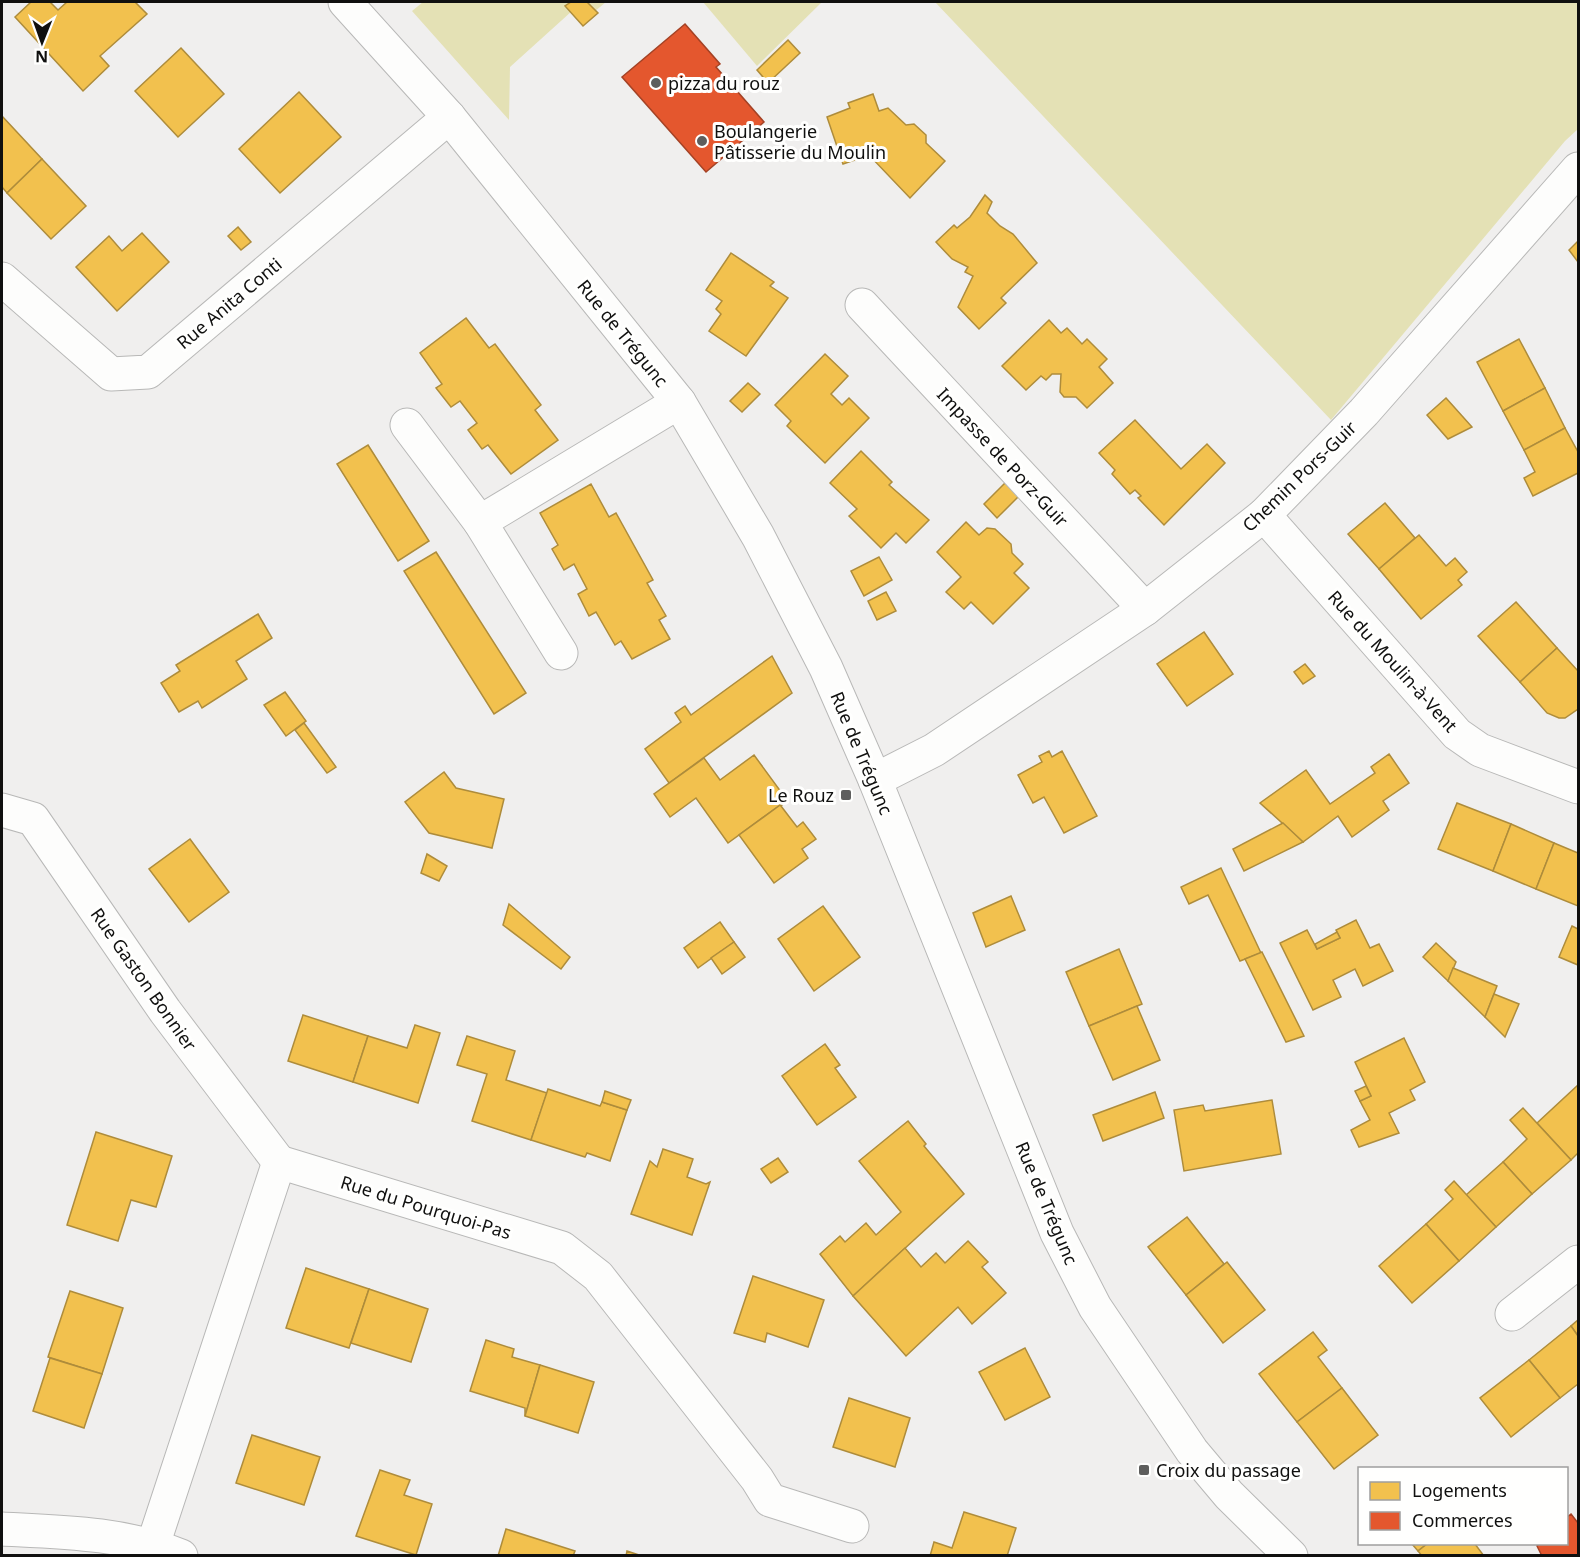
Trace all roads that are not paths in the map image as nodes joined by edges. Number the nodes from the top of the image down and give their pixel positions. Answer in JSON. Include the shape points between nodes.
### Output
{"nodes":[{"id":1,"x":345,"y":2,"type":"edge"},
{"id":2,"x":449,"y":117,"type":"junction"},
{"id":3,"x":1578,"y":169,"type":"edge"},
{"id":4,"x":2,"y":279,"type":"edge"},
{"id":5,"x":862,"y":305,"type":"dead end"},
{"id":6,"x":679,"y":402,"type":"junction"},
{"id":7,"x":407,"y":425,"type":"dead end"},
{"id":8,"x":1264,"y":515,"type":"junction"},
{"id":9,"x":480,"y":522,"type":"junction"},
{"id":10,"x":1145,"y":609,"type":"junction"},
{"id":11,"x":561,"y":653,"type":"dead end"},
{"id":12,"x":875,"y":780,"type":"junction"},
{"id":13,"x":1578,"y":787,"type":"edge"},
{"id":14,"x":2,"y":810,"type":"edge"},
{"id":15,"x":279,"y":1162,"type":"junction"},
{"id":16,"x":1578,"y":1262,"type":"edge"},
{"id":17,"x":1512,"y":1314,"type":"dead end"},
{"id":18,"x":852,"y":1526,"type":"dead end"},
{"id":19,"x":2,"y":1529,"type":"edge"},
{"id":20,"x":167,"y":1550,"type":"edge"},
{"id":21,"x":1290,"y":1556,"type":"edge"}],
"edges":[{"from":1,"to":2,"type":"street","name":"Rue de Trégunc"},
{"from":2,"to":4,"type":"street","name":"Rue Anita Conti","via":[[148,372],[111,374]]},
{"from":2,"to":6,"type":"street","name":"Rue de Trégunc"},
{"from":3,"to":8,"type":"street","name":"Chemin Pors-Guir","via":[[1364,412]]},
{"from":5,"to":10,"type":"street","name":"Impasse de Porz-Guir"},
{"from":6,"to":9,"type":"street"},
{"from":6,"to":12,"type":"street","name":"Rue de Trégunc","via":[[758,536],[826,668]]},
{"from":7,"to":9,"type":"street"},
{"from":8,"to":10,"type":"street","name":"Chemin Pors-Guir"},
{"from":8,"to":13,"type":"street","name":"Rue du Moulin-à-Vent","via":[[1457,734],[1480,750]]},
{"from":9,"to":11,"type":"street"},
{"from":10,"to":12,"type":"street","name":"Chemin Pors-Guir","via":[[934,750]]},
{"from":12,"to":21,"type":"street","name":"Rue de Trégunc","via":[[1057,1233],[1095,1307],[1192,1451]]},
{"from":14,"to":15,"type":"street","name":"Rue Gaston Bonnier","via":[[33,819],[165,1011]]},
{"from":15,"to":18,"type":"street","name":"Rue du Pourquoi-Pas","via":[[562,1248],[598,1276],[770,1500]]},
{"from":15,"to":20,"type":"street"},
{"from":16,"to":17,"type":"street"},
{"from":19,"to":20,"type":"street","via":[[79,1532]]}]}
